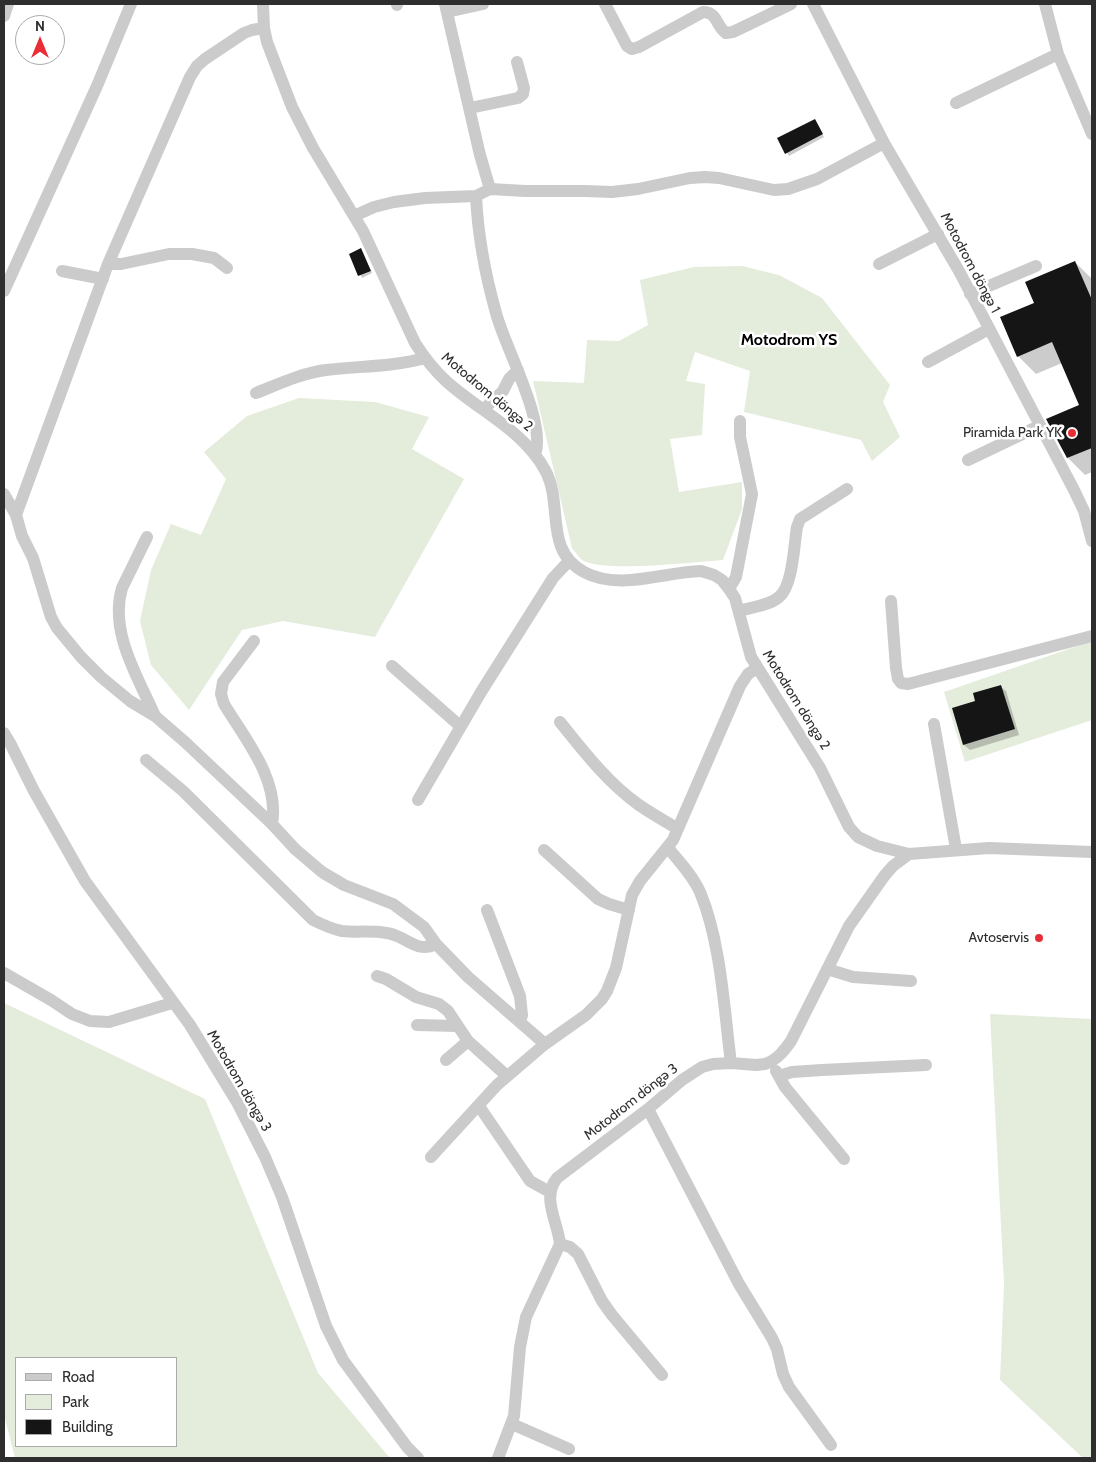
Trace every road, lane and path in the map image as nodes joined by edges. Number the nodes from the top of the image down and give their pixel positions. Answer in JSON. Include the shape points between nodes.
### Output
{"nodes":[{"id":1,"x":8,"y":4,"type":"edge"},
{"id":2,"x":131,"y":4,"type":"edge"},
{"id":3,"x":263,"y":4,"type":"edge"},
{"id":4,"x":483,"y":4,"type":"edge"},
{"id":5,"x":605,"y":4,"type":"edge"},
{"id":6,"x":791,"y":4,"type":"edge"},
{"id":7,"x":813,"y":4,"type":"edge"},
{"id":8,"x":1045,"y":4,"type":"edge"},
{"id":9,"x":446,"y":8,"type":"edge"},
{"id":10,"x":4,"y":16,"type":"edge"},
{"id":11,"x":264,"y":28,"type":"junction"},
{"id":12,"x":1058,"y":54,"type":"junction"},
{"id":13,"x":517,"y":62,"type":"dead end"},
{"id":14,"x":956,"y":103,"type":"dead end"},
{"id":15,"x":470,"y":108,"type":"junction"},
{"id":16,"x":1087,"y":111,"type":"edge"},
{"id":17,"x":1092,"y":134,"type":"edge"},
{"id":18,"x":884,"y":143,"type":"junction"},
{"id":19,"x":490,"y":189,"type":"junction"},
{"id":20,"x":476,"y":196,"type":"junction"},
{"id":21,"x":354,"y":216,"type":"junction"},
{"id":22,"x":938,"y":234,"type":"junction"},
{"id":23,"x":108,"y":264,"type":"junction"},
{"id":24,"x":879,"y":264,"type":"dead end"},
{"id":25,"x":1036,"y":266,"type":"dead end"},
{"id":26,"x":227,"y":268,"type":"dead end"},
{"id":27,"x":62,"y":271,"type":"dead end"},
{"id":28,"x":103,"y":279,"type":"junction"},
{"id":29,"x":4,"y":291,"type":"edge"},
{"id":30,"x":970,"y":294,"type":"junction"},
{"id":31,"x":989,"y":329,"type":"junction"},
{"id":32,"x":425,"y":358,"type":"junction"},
{"id":33,"x":928,"y":362,"type":"dead end"},
{"id":34,"x":518,"y":370,"type":"junction"},
{"id":35,"x":256,"y":393,"type":"dead end"},
{"id":36,"x":484,"y":409,"type":"junction"},
{"id":37,"x":740,"y":421,"type":"dead end"},
{"id":38,"x":1039,"y":426,"type":"junction"},
{"id":39,"x":535,"y":455,"type":"junction"},
{"id":40,"x":968,"y":460,"type":"dead end"},
{"id":41,"x":847,"y":489,"type":"dead end"},
{"id":42,"x":4,"y":494,"type":"edge"},
{"id":43,"x":16,"y":515,"type":"junction"},
{"id":44,"x":147,"y":537,"type":"dead end"},
{"id":45,"x":1092,"y":541,"type":"edge"},
{"id":46,"x":569,"y":561,"type":"junction"},
{"id":47,"x":730,"y":589,"type":"junction"},
{"id":48,"x":891,"y":601,"type":"dead end"},
{"id":49,"x":739,"y":611,"type":"junction"},
{"id":50,"x":1092,"y":636,"type":"edge"},
{"id":51,"x":254,"y":641,"type":"dead end"},
{"id":52,"x":392,"y":666,"type":"dead end"},
{"id":53,"x":757,"y":668,"type":"junction"},
{"id":54,"x":155,"y":716,"type":"junction"},
{"id":55,"x":560,"y":722,"type":"dead end"},
{"id":56,"x":934,"y":724,"type":"dead end"},
{"id":57,"x":460,"y":726,"type":"junction"},
{"id":58,"x":4,"y":733,"type":"edge"},
{"id":59,"x":146,"y":760,"type":"dead end"},
{"id":60,"x":418,"y":800,"type":"dead end"},
{"id":61,"x":272,"y":824,"type":"junction"},
{"id":62,"x":678,"y":829,"type":"junction"},
{"id":63,"x":668,"y":848,"type":"junction"},
{"id":64,"x":956,"y":849,"type":"junction"},
{"id":65,"x":544,"y":850,"type":"dead end"},
{"id":66,"x":1092,"y":852,"type":"edge"},
{"id":67,"x":909,"y":854,"type":"junction"},
{"id":68,"x":487,"y":910,"type":"dead end"},
{"id":69,"x":629,"y":910,"type":"junction"},
{"id":70,"x":436,"y":944,"type":"junction"},
{"id":71,"x":827,"y":969,"type":"junction"},
{"id":72,"x":4,"y":973,"type":"edge"},
{"id":73,"x":377,"y":976,"type":"dead end"},
{"id":74,"x":911,"y":980,"type":"dead end"},
{"id":75,"x":172,"y":1003,"type":"junction"},
{"id":76,"x":520,"y":1022,"type":"junction"},
{"id":77,"x":416,"y":1025,"type":"dead end"},
{"id":78,"x":457,"y":1026,"type":"junction"},
{"id":79,"x":468,"y":1041,"type":"junction"},
{"id":80,"x":545,"y":1044,"type":"junction"},
{"id":81,"x":446,"y":1060,"type":"dead end"},
{"id":82,"x":771,"y":1062,"type":"junction"},
{"id":83,"x":731,"y":1063,"type":"junction"},
{"id":84,"x":926,"y":1065,"type":"dead end"},
{"id":85,"x":507,"y":1076,"type":"junction"},
{"id":86,"x":779,"y":1076,"type":"junction"},
{"id":87,"x":479,"y":1106,"type":"junction"},
{"id":88,"x":648,"y":1109,"type":"junction"},
{"id":89,"x":431,"y":1157,"type":"dead end"},
{"id":90,"x":844,"y":1159,"type":"dead end"},
{"id":91,"x":550,"y":1192,"type":"junction"},
{"id":92,"x":560,"y":1244,"type":"junction"},
{"id":93,"x":662,"y":1375,"type":"dead end"},
{"id":94,"x":512,"y":1424,"type":"junction"},
{"id":95,"x":831,"y":1445,"type":"dead end"},
{"id":96,"x":569,"y":1449,"type":"dead end"},
{"id":97,"x":418,"y":1458,"type":"edge"},
{"id":98,"x":498,"y":1458,"type":"edge"}],
"edges":[{"from":1,"to":10,"type":"street"},
{"from":2,"to":29,"type":"street"},
{"from":3,"to":11,"type":"street","name":"Motodrom döngə 2"},
{"from":4,"to":9,"type":"street"},
{"from":5,"to":6,"type":"street","via":[[632,49],[703,12],[714,15],[726,33]]},
{"from":7,"to":18,"type":"street","name":"Motodrom döngə 1"},
{"from":8,"to":12,"type":"street"},
{"from":9,"to":15,"type":"street"},
{"from":11,"to":21,"type":"street","name":"Motodrom döngə 2","via":[[292,107]]},
{"from":11,"to":23,"type":"street","via":[[244,33],[197,66]]},
{"from":12,"to":14,"type":"street"},
{"from":12,"to":16,"type":"street"},
{"from":13,"to":15,"type":"street","via":[[523,94],[518,98]]},
{"from":15,"to":19,"type":"street"},
{"from":16,"to":17,"type":"street"},
{"from":18,"to":19,"type":"street","via":[[817,179],[788,189],[774,190],[705,177],[612,192]]},
{"from":18,"to":22,"type":"street","name":"Motodrom döngə 1"},
{"from":19,"to":20,"type":"street"},
{"from":20,"to":21,"type":"street","via":[[394,202]]},
{"from":20,"to":34,"type":"street","via":[[486,278],[496,316]]},
{"from":21,"to":32,"type":"street","name":"Motodrom döngə 2"},
{"from":22,"to":24,"type":"street"},
{"from":22,"to":30,"type":"street","name":"Motodrom döngə 1"},
{"from":23,"to":26,"type":"street","via":[[169,254],[192,254],[214,258]]},
{"from":23,"to":28,"type":"street"},
{"from":25,"to":30,"type":"street"},
{"from":27,"to":28,"type":"street"},
{"from":28,"to":43,"type":"street"},
{"from":30,"to":31,"type":"street","name":"Motodrom döngə 1"},
{"from":31,"to":33,"type":"street"},
{"from":31,"to":38,"type":"street","name":"Motodrom döngə 1"},
{"from":32,"to":35,"type":"street","via":[[405,364],[324,370]]},
{"from":32,"to":36,"type":"street","name":"Motodrom döngə 2","via":[[447,382]]},
{"from":34,"to":36,"type":"street"},
{"from":34,"to":39,"type":"street","via":[[538,437]]},
{"from":36,"to":39,"type":"street","name":"Motodrom döngə 2"},
{"from":37,"to":47,"type":"street","via":[[740,437],[752,494],[736,577]]},
{"from":38,"to":40,"type":"street"},
{"from":38,"to":45,"type":"street","name":"Motodrom döngə 1","via":[[1084,511]]},
{"from":39,"to":46,"type":"street","name":"Motodrom döngə 2","via":[[551,486],[559,543]]},
{"from":41,"to":49,"type":"street","via":[[800,519],[788,583],[780,597]]},
{"from":42,"to":43,"type":"street"},
{"from":43,"to":54,"type":"street","via":[[57,628],[102,677],[130,701]]},
{"from":44,"to":54,"type":"street","via":[[119,597],[120,626],[126,650]]},
{"from":46,"to":47,"type":"street","via":[[598,578],[617,580],[701,571],[714,576]]},
{"from":46,"to":57,"type":"street","via":[[552,578]]},
{"from":47,"to":49,"type":"street","name":"Motodrom döngə 2"},
{"from":48,"to":50,"type":"street","via":[[896,668],[901,683],[908,684]]},
{"from":49,"to":53,"type":"street","name":"Motodrom döngə 2","via":[[747,645]]},
{"from":51,"to":61,"type":"street","via":[[223,682],[221,694],[263,769],[273,800]]},
{"from":52,"to":57,"type":"street"},
{"from":53,"to":62,"type":"street","via":[[740,686]]},
{"from":53,"to":67,"type":"street","name":"Motodrom döngə 2","via":[[805,742],[852,832],[867,842]]},
{"from":54,"to":61,"type":"street"},
{"from":55,"to":62,"type":"street","via":[[607,778],[639,805]]},
{"from":56,"to":64,"type":"street"},
{"from":57,"to":60,"type":"street"},
{"from":58,"to":75,"type":"street","name":"Motodrom döngə 3","via":[[85,880]]},
{"from":59,"to":70,"type":"street","via":[[190,797],[313,920],[342,931],[396,935],[421,948]]},
{"from":61,"to":70,"type":"street","via":[[322,872],[344,885],[393,904],[424,926]]},
{"from":62,"to":63,"type":"street"},
{"from":63,"to":69,"type":"street","via":[[640,881],[632,895]]},
{"from":63,"to":83,"type":"street","via":[[699,890],[711,928]]},
{"from":64,"to":66,"type":"street","name":"Motodrom döngə 2","via":[[1032,848]]},
{"from":64,"to":67,"type":"street","name":"Motodrom döngə 2"},
{"from":65,"to":69,"type":"street","via":[[598,899]]},
{"from":67,"to":71,"type":"street","via":[[885,875],[849,926]]},
{"from":68,"to":76,"type":"street","via":[[520,996]]},
{"from":69,"to":80,"type":"street","via":[[616,968],[602,999],[586,1015]]},
{"from":70,"to":76,"type":"street"},
{"from":71,"to":74,"type":"street","via":[[853,977]]},
{"from":71,"to":82,"type":"street","via":[[791,1041]]},
{"from":72,"to":75,"type":"street","via":[[72,1014],[90,1021],[109,1022]]},
{"from":73,"to":78,"type":"street","via":[[416,997],[439,1004],[448,1011]]},
{"from":75,"to":97,"type":"street","name":"Motodrom döngə 3","via":[[237,1102],[265,1157],[326,1326],[343,1360]]},
{"from":76,"to":80,"type":"street"},
{"from":77,"to":78,"type":"street"},
{"from":78,"to":79,"type":"street"},
{"from":79,"to":81,"type":"street"},
{"from":79,"to":85,"type":"street"},
{"from":80,"to":85,"type":"street"},
{"from":82,"to":83,"type":"street","name":"Motodrom döngə 3","via":[[756,1065]]},
{"from":82,"to":86,"type":"street"},
{"from":83,"to":88,"type":"street","name":"Motodrom döngə 3","via":[[702,1067]]},
{"from":84,"to":86,"type":"street","via":[[792,1072]]},
{"from":85,"to":87,"type":"street"},
{"from":86,"to":90,"type":"street"},
{"from":87,"to":89,"type":"street"},
{"from":87,"to":91,"type":"street","via":[[530,1181]]},
{"from":88,"to":91,"type":"street","name":"Motodrom döngə 3","via":[[558,1178]]},
{"from":88,"to":95,"type":"street","via":[[739,1284],[772,1338],[789,1387]]},
{"from":91,"to":92,"type":"street"},
{"from":92,"to":93,"type":"street","via":[[578,1254],[602,1302]]},
{"from":92,"to":94,"type":"street","via":[[526,1317]]},
{"from":94,"to":96,"type":"street"},
{"from":94,"to":98,"type":"street"}]}
